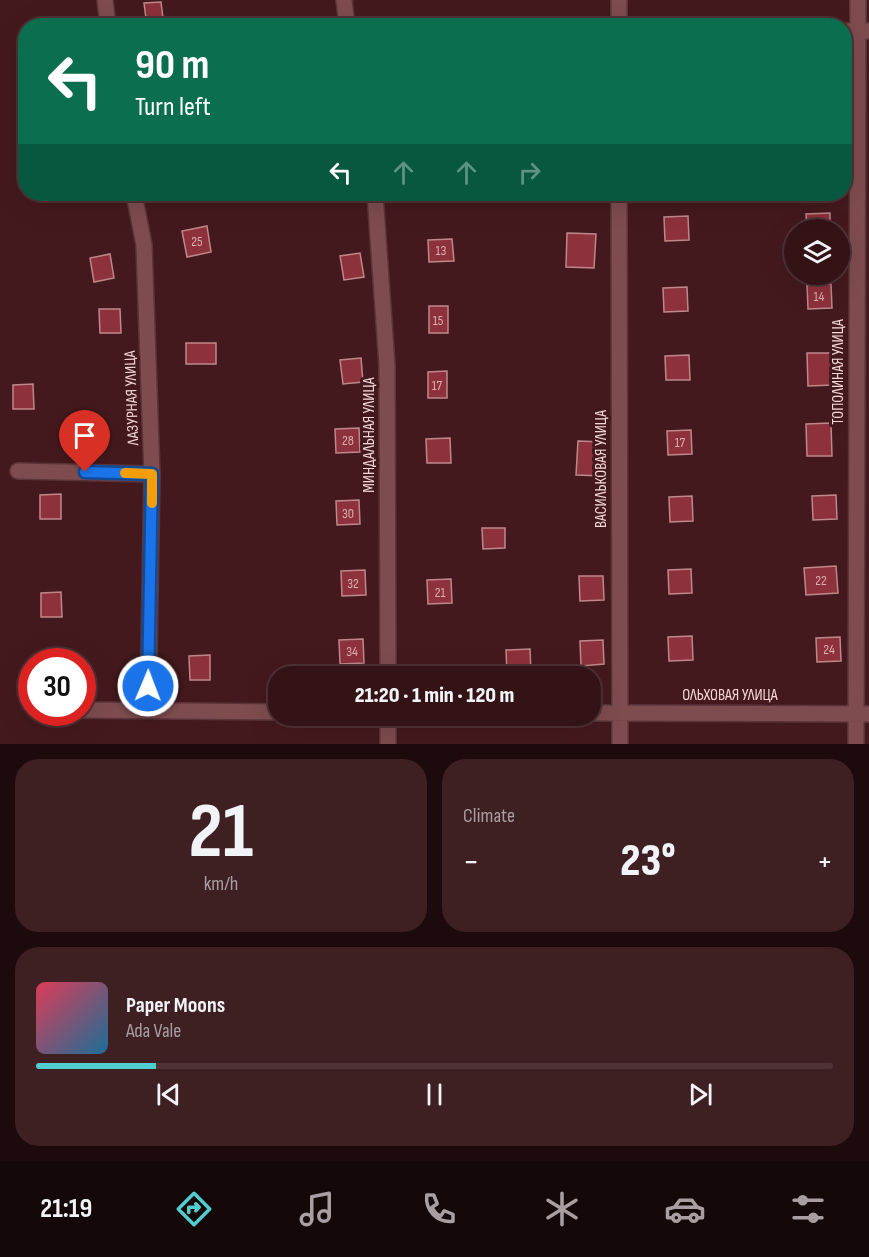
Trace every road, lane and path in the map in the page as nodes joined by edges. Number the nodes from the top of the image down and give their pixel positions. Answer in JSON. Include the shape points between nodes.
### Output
{"nodes":[{"id":1,"x":105,"y":0,"type":"edge"},
{"id":2,"x":344,"y":0,"type":"edge"},
{"id":3,"x":619,"y":0,"type":"edge"},
{"id":4,"x":858,"y":0,"type":"edge"},
{"id":5,"x":107,"y":18,"type":"edge"},
{"id":6,"x":346,"y":18,"type":"edge"},
{"id":7,"x":619,"y":18,"type":"edge"},
{"id":8,"x":857,"y":31,"type":"edge"},
{"id":9,"x":135,"y":201,"type":"edge"},
{"id":10,"x":375,"y":201,"type":"edge"},
{"id":11,"x":619,"y":201,"type":"edge"},
{"id":12,"x":18,"y":471,"type":"dead end"},
{"id":13,"x":152,"y":474,"type":"junction"},
{"id":14,"x":388,"y":666,"type":"edge"},
{"id":15,"x":96,"y":710,"type":"edge"},
{"id":16,"x":148,"y":710,"type":"junction"},
{"id":17,"x":268,"y":712,"type":"edge"},
{"id":18,"x":619,"y":712,"type":"junction"},
{"id":19,"x":601,"y":713,"type":"edge"},
{"id":20,"x":862,"y":714,"type":"edge"},
{"id":21,"x":388,"y":726,"type":"edge"},
{"id":22,"x":388,"y":744,"type":"edge"},
{"id":23,"x":620,"y":744,"type":"edge"},
{"id":24,"x":856,"y":744,"type":"edge"}],
"edges":[{"from":1,"to":5,"type":"street"},
{"from":2,"to":6,"type":"street"},
{"from":3,"to":7,"type":"street"},
{"from":4,"to":8,"type":"street","name":"ТОПОЛИНАЯ УЛИЦА"},
{"from":8,"to":20,"type":"street","name":"ТОПОЛИНАЯ УЛИЦА"},
{"from":9,"to":13,"type":"street","name":"ЛАЗУРНАЯ УЛИЦА","via":[[144,245]]},
{"from":10,"to":14,"type":"street","name":"МИНДАЛЬНАЯ УЛИЦА","via":[[387,365]]},
{"from":11,"to":18,"type":"street","name":"ВАСИЛЬКОВАЯ УЛИЦА"},
{"from":12,"to":13,"type":"street"},
{"from":13,"to":16,"type":"street","name":"ЛАЗУРНАЯ УЛИЦА"},
{"from":15,"to":16,"type":"street"},
{"from":16,"to":17,"type":"street"},
{"from":18,"to":19,"type":"street","name":"ОЛЬХОВАЯ УЛИЦА"},
{"from":18,"to":20,"type":"street","name":"ОЛЬХОВАЯ УЛИЦА"},
{"from":18,"to":23,"type":"street","name":"ВАСИЛЬКОВАЯ УЛИЦА"},
{"from":20,"to":24,"type":"street","name":"ТОПОЛИНАЯ УЛИЦА"},
{"from":21,"to":22,"type":"street"}]}
